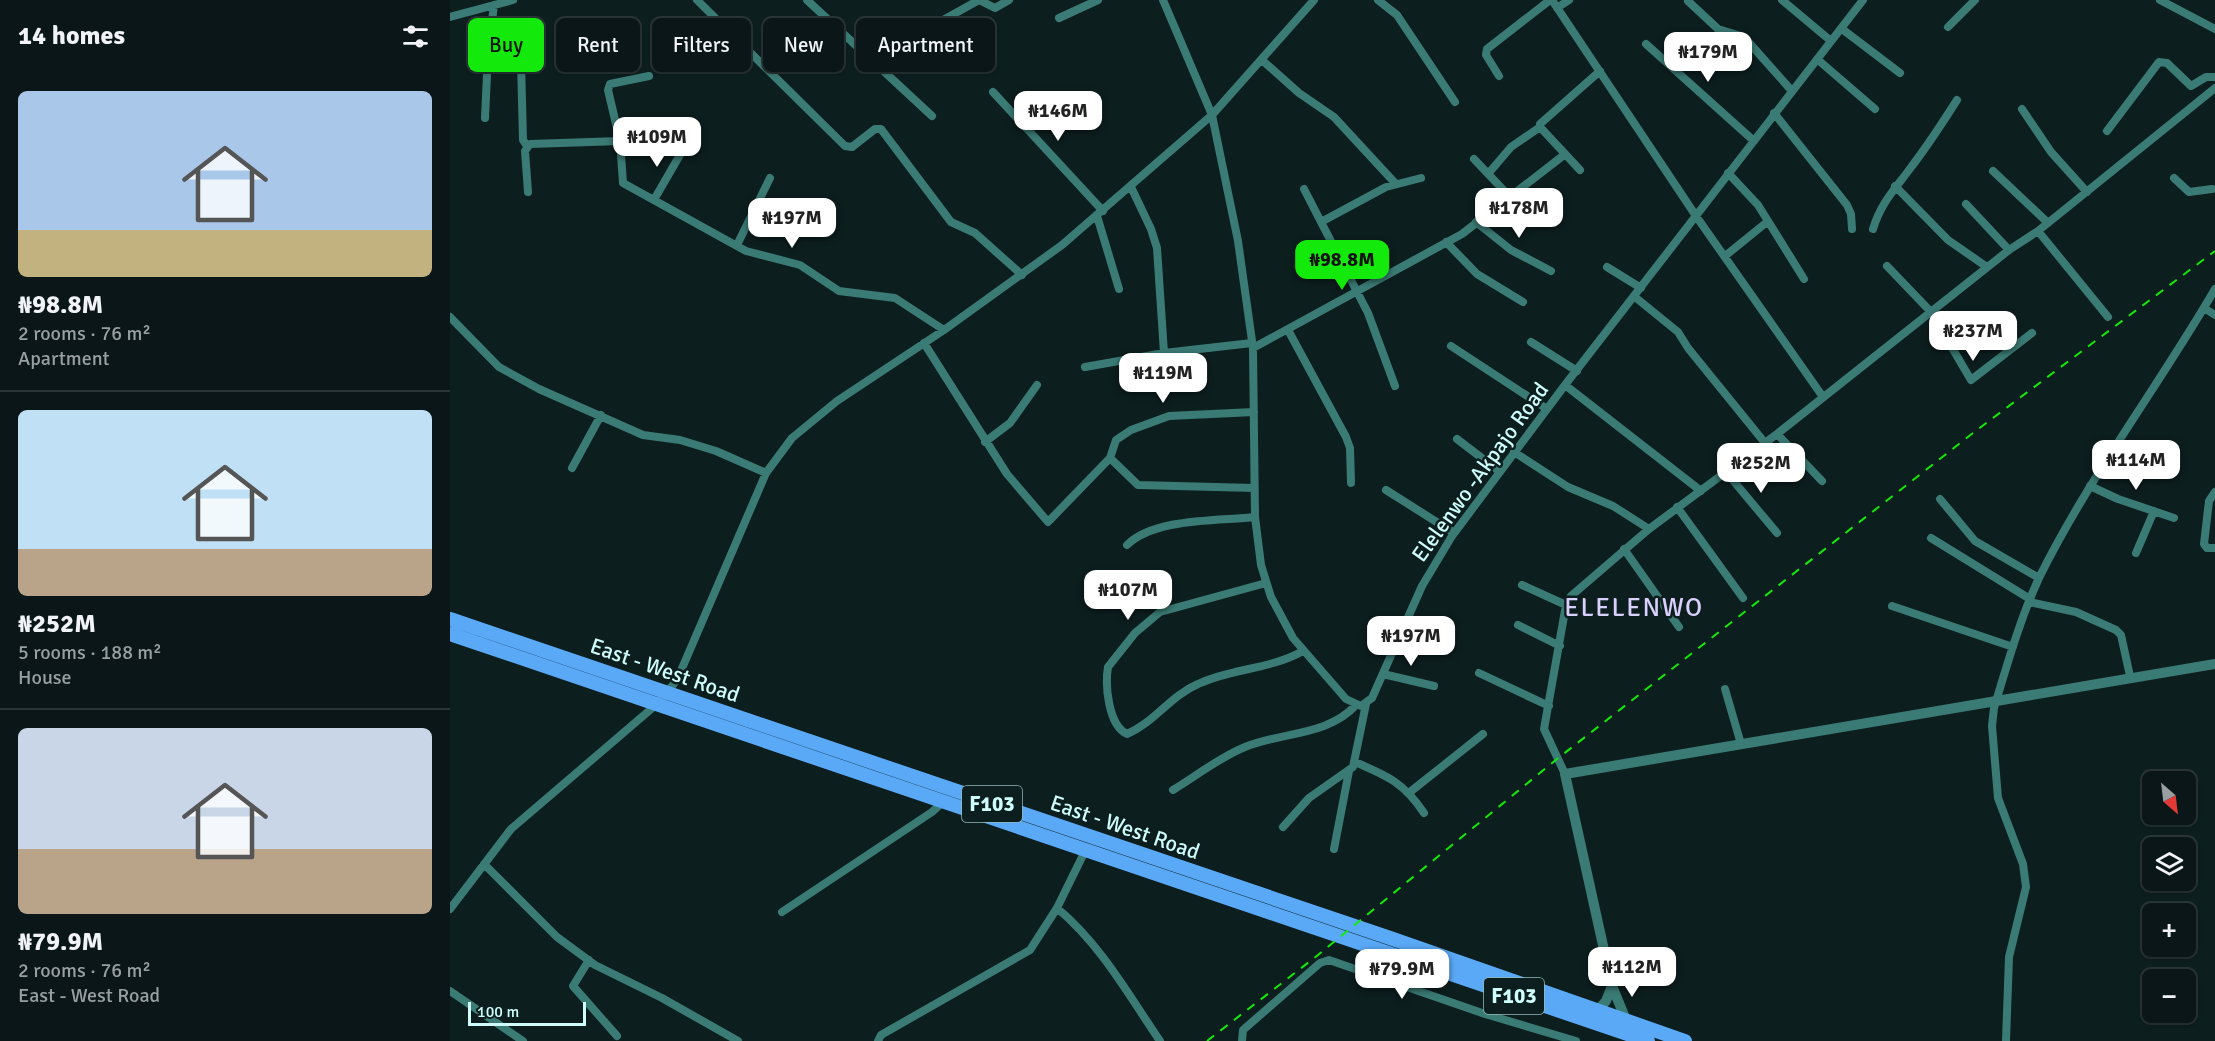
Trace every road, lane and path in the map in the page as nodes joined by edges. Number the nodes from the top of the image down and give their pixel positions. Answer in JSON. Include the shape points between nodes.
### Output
{"nodes":[{"id":1,"x":513,"y":0,"type":"edge"},
{"id":2,"x":697,"y":0,"type":"edge"},
{"id":3,"x":807,"y":0,"type":"edge"},
{"id":4,"x":1009,"y":0,"type":"edge"},
{"id":5,"x":1098,"y":0,"type":"edge"},
{"id":6,"x":1163,"y":0,"type":"edge"},
{"id":7,"x":1314,"y":0,"type":"edge"},
{"id":8,"x":1378,"y":0,"type":"edge"},
{"id":9,"x":1569,"y":0,"type":"edge"},
{"id":10,"x":1782,"y":0,"type":"edge"},
{"id":11,"x":1863,"y":0,"type":"edge"},
{"id":12,"x":1976,"y":0,"type":"edge"},
{"id":13,"x":2160,"y":0,"type":"edge"},
{"id":14,"x":1688,"y":1,"type":"edge"},
{"id":15,"x":1553,"y":3,"type":"edge"},
{"id":16,"x":494,"y":5,"type":"junction"},
{"id":17,"x":450,"y":17,"type":"edge"},
{"id":18,"x":947,"y":18,"type":"edge"},
{"id":19,"x":1059,"y":18,"type":"dead end"},
{"id":20,"x":1948,"y":27,"type":"dead end"},
{"id":21,"x":1842,"y":29,"type":"junction"},
{"id":22,"x":2215,"y":29,"type":"edge"},
{"id":23,"x":1831,"y":41,"type":"junction"},
{"id":24,"x":1646,"y":44,"type":"dead end"},
{"id":25,"x":856,"y":45,"type":"edge"},
{"id":26,"x":1817,"y":59,"type":"junction"},
{"id":27,"x":1263,"y":61,"type":"junction"},
{"id":28,"x":1600,"y":71,"type":"junction"},
{"id":29,"x":521,"y":72,"type":"edge"},
{"id":30,"x":885,"y":72,"type":"edge"},
{"id":31,"x":1900,"y":73,"type":"dead end"},
{"id":32,"x":650,"y":76,"type":"dead end"},
{"id":33,"x":1499,"y":76,"type":"dead end"},
{"id":34,"x":2215,"y":77,"type":"edge"},
{"id":35,"x":2215,"y":88,"type":"edge"},
{"id":36,"x":1791,"y":90,"type":"junction"},
{"id":37,"x":993,"y":92,"type":"dead end"},
{"id":38,"x":1958,"y":100,"type":"dead end"},
{"id":39,"x":1455,"y":102,"type":"dead end"},
{"id":40,"x":2022,"y":108,"type":"dead end"},
{"id":41,"x":1875,"y":109,"type":"dead end"},
{"id":42,"x":1774,"y":114,"type":"junction"},
{"id":43,"x":1212,"y":115,"type":"junction"},
{"id":44,"x":932,"y":117,"type":"dead end"},
{"id":45,"x":485,"y":118,"type":"dead end"},
{"id":46,"x":1540,"y":127,"type":"junction"},
{"id":47,"x":2107,"y":131,"type":"dead end"},
{"id":48,"x":620,"y":141,"type":"junction"},
{"id":49,"x":1754,"y":141,"type":"junction"},
{"id":50,"x":527,"y":146,"type":"junction"},
{"id":51,"x":1564,"y":155,"type":"junction"},
{"id":52,"x":1474,"y":159,"type":"dead end"},
{"id":53,"x":1580,"y":170,"type":"dead end"},
{"id":54,"x":1993,"y":171,"type":"dead end"},
{"id":55,"x":1728,"y":173,"type":"junction"},
{"id":56,"x":1488,"y":174,"type":"junction"},
{"id":57,"x":770,"y":178,"type":"dead end"},
{"id":58,"x":1421,"y":178,"type":"dead end"},
{"id":59,"x":2174,"y":178,"type":"dead end"},
{"id":60,"x":1395,"y":183,"type":"junction"},
{"id":61,"x":1895,"y":186,"type":"junction"},
{"id":62,"x":1131,"y":187,"type":"junction"},
{"id":63,"x":1304,"y":189,"type":"dead end"},
{"id":64,"x":2214,"y":191,"type":"edge"},
{"id":65,"x":528,"y":192,"type":"dead end"},
{"id":66,"x":2087,"y":192,"type":"junction"},
{"id":67,"x":1510,"y":196,"type":"junction"},
{"id":68,"x":655,"y":198,"type":"junction"},
{"id":69,"x":1966,"y":204,"type":"dead end"},
{"id":70,"x":1100,"y":213,"type":"junction"},
{"id":71,"x":1696,"y":216,"type":"junction"},
{"id":72,"x":1321,"y":222,"type":"junction"},
{"id":73,"x":1476,"y":222,"type":"junction"},
{"id":74,"x":1767,"y":222,"type":"junction"},
{"id":75,"x":2047,"y":222,"type":"junction"},
{"id":76,"x":1873,"y":229,"type":"dead end"},
{"id":77,"x":1852,"y":230,"type":"dead end"},
{"id":78,"x":2038,"y":231,"type":"junction"},
{"id":79,"x":1446,"y":242,"type":"junction"},
{"id":80,"x":737,"y":245,"type":"junction"},
{"id":81,"x":2009,"y":250,"type":"junction"},
{"id":82,"x":1725,"y":256,"type":"junction"},
{"id":83,"x":1887,"y":266,"type":"dead end"},
{"id":84,"x":1608,"y":267,"type":"dead end"},
{"id":85,"x":1987,"y":267,"type":"junction"},
{"id":86,"x":1551,"y":271,"type":"dead end"},
{"id":87,"x":1022,"y":275,"type":"junction"},
{"id":88,"x":1804,"y":279,"type":"dead end"},
{"id":89,"x":1641,"y":288,"type":"junction"},
{"id":90,"x":1119,"y":289,"type":"dead end"},
{"id":91,"x":2215,"y":289,"type":"edge"},
{"id":92,"x":1357,"y":291,"type":"junction"},
{"id":93,"x":1635,"y":297,"type":"junction"},
{"id":94,"x":1523,"y":302,"type":"dead end"},
{"id":95,"x":2204,"y":308,"type":"junction"},
{"id":96,"x":1931,"y":312,"type":"junction"},
{"id":97,"x":2215,"y":315,"type":"edge"},
{"id":98,"x":450,"y":317,"type":"edge"},
{"id":99,"x":2108,"y":317,"type":"dead end"},
{"id":100,"x":944,"y":330,"type":"junction"},
{"id":101,"x":1288,"y":330,"type":"junction"},
{"id":102,"x":2032,"y":333,"type":"dead end"},
{"id":103,"x":1531,"y":342,"type":"dead end"},
{"id":104,"x":924,"y":343,"type":"junction"},
{"id":105,"x":1252,"y":345,"type":"junction"},
{"id":106,"x":1451,"y":346,"type":"dead end"},
{"id":107,"x":1164,"y":353,"type":"junction"},
{"id":108,"x":1085,"y":367,"type":"dead end"},
{"id":109,"x":1577,"y":371,"type":"junction"},
{"id":110,"x":1037,"y":385,"type":"dead end"},
{"id":111,"x":1565,"y":385,"type":"junction"},
{"id":112,"x":1395,"y":386,"type":"dead end"},
{"id":113,"x":1823,"y":397,"type":"junction"},
{"id":114,"x":1546,"y":409,"type":"junction"},
{"id":115,"x":1254,"y":412,"type":"junction"},
{"id":116,"x":601,"y":415,"type":"junction"},
{"id":117,"x":1776,"y":434,"type":"junction"},
{"id":118,"x":1457,"y":439,"type":"dead end"},
{"id":119,"x":985,"y":442,"type":"junction"},
{"id":120,"x":1765,"y":443,"type":"junction"},
{"id":121,"x":1514,"y":452,"type":"junction"},
{"id":122,"x":1110,"y":458,"type":"junction"},
{"id":123,"x":572,"y":468,"type":"dead end"},
{"id":124,"x":1500,"y":472,"type":"junction"},
{"id":125,"x":1726,"y":472,"type":"junction"},
{"id":126,"x":766,"y":473,"type":"junction"},
{"id":127,"x":1822,"y":481,"type":"dead end"},
{"id":128,"x":1351,"y":483,"type":"dead end"},
{"id":129,"x":2090,"y":486,"type":"junction"},
{"id":130,"x":1254,"y":488,"type":"junction"},
{"id":131,"x":1386,"y":490,"type":"dead end"},
{"id":132,"x":1701,"y":492,"type":"junction"},
{"id":133,"x":2215,"y":492,"type":"edge"},
{"id":134,"x":1940,"y":499,"type":"dead end"},
{"id":135,"x":1677,"y":507,"type":"junction"},
{"id":136,"x":2154,"y":511,"type":"junction"},
{"id":137,"x":1255,"y":517,"type":"junction"},
{"id":138,"x":2174,"y":518,"type":"dead end"},
{"id":139,"x":1649,"y":529,"type":"junction"},
{"id":140,"x":1454,"y":533,"type":"junction"},
{"id":141,"x":1777,"y":533,"type":"dead end"},
{"id":142,"x":1931,"y":538,"type":"dead end"},
{"id":143,"x":1127,"y":544,"type":"dead end"},
{"id":144,"x":2215,"y":548,"type":"edge"},
{"id":145,"x":1624,"y":549,"type":"junction"},
{"id":146,"x":2136,"y":553,"type":"dead end"},
{"id":147,"x":2040,"y":578,"type":"junction"},
{"id":148,"x":1266,"y":583,"type":"junction"},
{"id":149,"x":1522,"y":585,"type":"dead end"},
{"id":150,"x":1743,"y":598,"type":"dead end"},
{"id":151,"x":2030,"y":600,"type":"junction"},
{"id":152,"x":1566,"y":604,"type":"junction"},
{"id":153,"x":1892,"y":606,"type":"dead end"},
{"id":154,"x":450,"y":619,"type":"edge"},
{"id":155,"x":1518,"y":625,"type":"dead end"},
{"id":156,"x":1679,"y":627,"type":"dead end"},
{"id":157,"x":450,"y":634,"type":"edge"},
{"id":158,"x":1560,"y":645,"type":"junction"},
{"id":159,"x":2013,"y":646,"type":"junction"},
{"id":160,"x":1303,"y":651,"type":"junction"},
{"id":161,"x":2215,"y":664,"type":"edge"},
{"id":162,"x":1479,"y":673,"type":"dead end"},
{"id":163,"x":1383,"y":674,"type":"junction"},
{"id":164,"x":2130,"y":676,"type":"junction"},
{"id":165,"x":1434,"y":686,"type":"dead end"},
{"id":166,"x":1725,"y":689,"type":"dead end"},
{"id":167,"x":662,"y":698,"type":"junction"},
{"id":168,"x":1997,"y":699,"type":"junction"},
{"id":169,"x":1366,"y":704,"type":"junction"},
{"id":170,"x":1356,"y":705,"type":"junction"},
{"id":171,"x":1549,"y":706,"type":"junction"},
{"id":172,"x":1484,"y":734,"type":"dead end"},
{"id":173,"x":1741,"y":744,"type":"junction"},
{"id":174,"x":1355,"y":762,"type":"junction"},
{"id":175,"x":1349,"y":771,"type":"junction"},
{"id":176,"x":1565,"y":774,"type":"junction"},
{"id":177,"x":1173,"y":790,"type":"dead end"},
{"id":178,"x":1410,"y":792,"type":"junction"},
{"id":179,"x":944,"y":800,"type":"junction"},
{"id":180,"x":1424,"y":813,"type":"dead end"},
{"id":181,"x":1283,"y":827,"type":"dead end"},
{"id":182,"x":1086,"y":849,"type":"junction"},
{"id":183,"x":1334,"y":849,"type":"dead end"},
{"id":184,"x":484,"y":864,"type":"junction"},
{"id":185,"x":1057,"y":908,"type":"junction"},
{"id":186,"x":450,"y":909,"type":"edge"},
{"id":187,"x":782,"y":912,"type":"dead end"},
{"id":188,"x":589,"y":960,"type":"junction"},
{"id":189,"x":1612,"y":986,"type":"junction"},
{"id":190,"x":450,"y":991,"type":"edge"},
{"id":191,"x":1598,"y":1010,"type":"junction"},
{"id":192,"x":1626,"y":1020,"type":"junction"},
{"id":193,"x":617,"y":1036,"type":"dead end"},
{"id":194,"x":523,"y":1041,"type":"edge"},
{"id":195,"x":738,"y":1041,"type":"edge"},
{"id":196,"x":878,"y":1041,"type":"edge"},
{"id":197,"x":1160,"y":1041,"type":"edge"},
{"id":198,"x":1242,"y":1041,"type":"edge"},
{"id":199,"x":1576,"y":1041,"type":"edge"},
{"id":200,"x":1648,"y":1041,"type":"edge"},
{"id":201,"x":1685,"y":1041,"type":"edge"},
{"id":202,"x":2006,"y":1041,"type":"edge"}],
"edges":[{"from":1,"to":16,"type":"street"},
{"from":2,"to":87,"type":"street","via":[[845,146],[852,147],[875,129],[881,129],[951,222],[975,233]]},
{"from":3,"to":25,"type":"street"},
{"from":4,"to":18,"type":"street","via":[[996,8],[979,0]]},
{"from":5,"to":19,"type":"street"},
{"from":6,"to":43,"type":"street"},
{"from":7,"to":27,"type":"street"},
{"from":8,"to":39,"type":"street","via":[[1397,15]]},
{"from":9,"to":15,"type":"street"},
{"from":10,"to":23,"type":"street"},
{"from":11,"to":21,"type":"street","name":"Elelenwo -Akpajo Road"},
{"from":12,"to":20,"type":"street"},
{"from":13,"to":22,"type":"street"},
{"from":14,"to":36,"type":"street","via":[[1718,29],[1744,37]]},
{"from":15,"to":28,"type":"street"},
{"from":15,"to":33,"type":"street","via":[[1487,49],[1486,55]]},
{"from":16,"to":17,"type":"street"},
{"from":16,"to":45,"type":"street"},
{"from":21,"to":23,"type":"street","name":"Elelenwo -Akpajo Road"},
{"from":21,"to":31,"type":"street"},
{"from":23,"to":26,"type":"street","name":"Elelenwo -Akpajo Road"},
{"from":24,"to":49,"type":"street"},
{"from":26,"to":36,"type":"street","name":"Elelenwo -Akpajo Road"},
{"from":26,"to":41,"type":"street"},
{"from":27,"to":43,"type":"street"},
{"from":27,"to":60,"type":"street","via":[[1334,117]]},
{"from":28,"to":46,"type":"street"},
{"from":28,"to":71,"type":"street"},
{"from":29,"to":50,"type":"street","via":[[523,140]]},
{"from":30,"to":44,"type":"street"},
{"from":32,"to":48,"type":"street","via":[[610,84],[608,90]]},
{"from":34,"to":47,"type":"street","via":[[2206,76],[2191,86],[2168,63],[2159,62]]},
{"from":35,"to":66,"type":"street"},
{"from":36,"to":42,"type":"street","name":"Elelenwo -Akpajo Road"},
{"from":37,"to":70,"type":"street"},
{"from":38,"to":61,"type":"street"},
{"from":40,"to":66,"type":"street","via":[[2051,152]]},
{"from":42,"to":49,"type":"street","name":"Elelenwo -Akpajo Road"},
{"from":42,"to":77,"type":"street","via":[[1847,205]]},
{"from":43,"to":62,"type":"street"},
{"from":43,"to":105,"type":"street","via":[[1238,241]]},
{"from":46,"to":51,"type":"street"},
{"from":46,"to":56,"type":"street","via":[[1522,137]]},
{"from":48,"to":50,"type":"street","via":[[544,142]]},
{"from":48,"to":68,"type":"street","via":[[623,183]]},
{"from":48,"to":68,"type":"street","via":[[660,135],[683,142],[684,148]]},
{"from":49,"to":55,"type":"street","name":"Elelenwo -Akpajo Road"},
{"from":50,"to":65,"type":"street"},
{"from":51,"to":53,"type":"street"},
{"from":51,"to":67,"type":"street"},
{"from":52,"to":56,"type":"street"},
{"from":54,"to":75,"type":"street"},
{"from":55,"to":71,"type":"street","name":"Elelenwo -Akpajo Road"},
{"from":55,"to":74,"type":"street","via":[[1758,205]]},
{"from":56,"to":67,"type":"street"},
{"from":57,"to":80,"type":"street"},
{"from":58,"to":60,"type":"street"},
{"from":59,"to":64,"type":"street","via":[[2189,192]]},
{"from":60,"to":72,"type":"street"},
{"from":61,"to":76,"type":"street","via":[[1882,203]]},
{"from":61,"to":85,"type":"street","via":[[1948,240]]},
{"from":62,"to":70,"type":"street"},
{"from":62,"to":107,"type":"street","via":[[1157,248]]},
{"from":63,"to":72,"type":"street"},
{"from":66,"to":75,"type":"street"},
{"from":67,"to":73,"type":"street"},
{"from":68,"to":80,"type":"street"},
{"from":69,"to":81,"type":"street"},
{"from":70,"to":87,"type":"street"},
{"from":70,"to":90,"type":"street"},
{"from":71,"to":82,"type":"street"},
{"from":71,"to":89,"type":"street","name":"Elelenwo -Akpajo Road"},
{"from":72,"to":92,"type":"street"},
{"from":73,"to":79,"type":"street"},
{"from":73,"to":86,"type":"street","via":[[1511,250]]},
{"from":74,"to":82,"type":"street"},
{"from":74,"to":88,"type":"street"},
{"from":75,"to":78,"type":"street"},
{"from":78,"to":81,"type":"street"},
{"from":78,"to":99,"type":"street"},
{"from":79,"to":92,"type":"street"},
{"from":79,"to":94,"type":"street","via":[[1477,274]]},
{"from":80,"to":100,"type":"street","via":[[754,254],[800,265],[839,291],[903,301]]},
{"from":81,"to":85,"type":"street"},
{"from":82,"to":113,"type":"street"},
{"from":83,"to":96,"type":"street"},
{"from":84,"to":89,"type":"street"},
{"from":85,"to":96,"type":"street"},
{"from":87,"to":100,"type":"street"},
{"from":89,"to":93,"type":"street","name":"Elelenwo -Akpajo Road"},
{"from":91,"to":95,"type":"street"},
{"from":92,"to":101,"type":"street"},
{"from":92,"to":112,"type":"street","via":[[1376,330]]},
{"from":93,"to":109,"type":"street","name":"Elelenwo -Akpajo Road"},
{"from":93,"to":120,"type":"street","via":[[1678,332]]},
{"from":95,"to":97,"type":"street"},
{"from":95,"to":129,"type":"street"},
{"from":96,"to":102,"type":"street","via":[[1971,380]]},
{"from":96,"to":113,"type":"street"},
{"from":98,"to":116,"type":"street","via":[[499,368],[546,393]]},
{"from":100,"to":104,"type":"street"},
{"from":101,"to":105,"type":"street"},
{"from":101,"to":128,"type":"street","via":[[1346,436]]},
{"from":103,"to":109,"type":"street"},
{"from":104,"to":119,"type":"street"},
{"from":104,"to":126,"type":"street","via":[[813,419]]},
{"from":105,"to":107,"type":"street"},
{"from":105,"to":115,"type":"street"},
{"from":106,"to":114,"type":"street"},
{"from":107,"to":108,"type":"street"},
{"from":109,"to":111,"type":"street","name":"Elelenwo -Akpajo Road"},
{"from":110,"to":119,"type":"street","via":[[1010,423]]},
{"from":111,"to":114,"type":"street","name":"Elelenwo -Akpajo Road"},
{"from":111,"to":132,"type":"street"},
{"from":113,"to":117,"type":"street"},
{"from":114,"to":121,"type":"street","name":"Elelenwo -Akpajo Road"},
{"from":115,"to":122,"type":"street","via":[[1194,413],[1150,421],[1116,440]]},
{"from":115,"to":130,"type":"street"},
{"from":116,"to":123,"type":"street"},
{"from":116,"to":126,"type":"street","via":[[643,435],[707,448]]},
{"from":117,"to":120,"type":"street"},
{"from":117,"to":127,"type":"street"},
{"from":118,"to":124,"type":"street"},
{"from":119,"to":122,"type":"street","via":[[1048,522]]},
{"from":120,"to":125,"type":"street"},
{"from":121,"to":124,"type":"street","name":"Elelenwo -Akpajo Road"},
{"from":121,"to":139,"type":"street","via":[[1568,487],[1613,506]]},
{"from":122,"to":130,"type":"street","via":[[1138,485]]},
{"from":124,"to":140,"type":"street","name":"Elelenwo -Akpajo Road"},
{"from":125,"to":132,"type":"street"},
{"from":125,"to":141,"type":"street"},
{"from":126,"to":167,"type":"street","via":[[685,664]]},
{"from":129,"to":136,"type":"street"},
{"from":129,"to":147,"type":"street"},
{"from":130,"to":137,"type":"street"},
{"from":131,"to":140,"type":"street"},
{"from":132,"to":135,"type":"street"},
{"from":133,"to":144,"type":"street","via":[[2209,501],[2204,544]]},
{"from":134,"to":147,"type":"street","via":[[1975,541]]},
{"from":135,"to":139,"type":"street"},
{"from":135,"to":150,"type":"street"},
{"from":136,"to":138,"type":"street"},
{"from":136,"to":146,"type":"street"},
{"from":137,"to":143,"type":"street","via":[[1157,527],[1138,534]]},
{"from":137,"to":148,"type":"street","via":[[1257,550]]},
{"from":139,"to":145,"type":"street"},
{"from":140,"to":163,"type":"street","name":"Elelenwo -Akpajo Road","via":[[1422,586]]},
{"from":142,"to":151,"type":"street"},
{"from":145,"to":152,"type":"street"},
{"from":145,"to":156,"type":"street"},
{"from":147,"to":151,"type":"street"},
{"from":148,"to":160,"type":"street","via":[[1277,611]]},
{"from":148,"to":160,"type":"street","via":[[1160,612],[1135,633],[1108,667],[1111,707],[1118,728],[1127,734],[1146,724],[1200,682],[1275,665]]},
{"from":149,"to":152,"type":"street"},
{"from":151,"to":159,"type":"street"},
{"from":151,"to":164,"type":"street","via":[[2076,612],[2116,630],[2121,635]]},
{"from":152,"to":158,"type":"street"},
{"from":153,"to":159,"type":"street"},
{"from":154,"to":167,"type":"main road","name":"East - West Road","number":"F103"},
{"from":155,"to":158,"type":"street"},
{"from":157,"to":167,"type":"main road","name":"East - West Road","number":"F103"},
{"from":158,"to":171,"type":"street"},
{"from":159,"to":168,"type":"street"},
{"from":160,"to":170,"type":"street"},
{"from":161,"to":164,"type":"street"},
{"from":162,"to":171,"type":"street"},
{"from":163,"to":165,"type":"street"},
{"from":163,"to":169,"type":"street","name":"Elelenwo -Akpajo Road"},
{"from":164,"to":168,"type":"street"},
{"from":166,"to":173,"type":"street"},
{"from":167,"to":179,"type":"main road","name":"East - West Road","number":"F103"},
{"from":167,"to":184,"type":"street","via":[[511,829]]},
{"from":167,"to":191,"type":"main road","name":"East - West Road","number":"F103"},
{"from":168,"to":173,"type":"street"},
{"from":168,"to":202,"type":"street","via":[[1992,726],[1998,798],[2023,864],[2026,887],[2008,957]]},
{"from":169,"to":170,"type":"street"},
{"from":169,"to":174,"type":"street","name":"Elelenwo -Akpajo Road"},
{"from":170,"to":177,"type":"street","via":[[1344,717],[1324,726],[1242,748]]},
{"from":171,"to":176,"type":"street","via":[[1545,736]]},
{"from":172,"to":178,"type":"street"},
{"from":173,"to":176,"type":"street"},
{"from":174,"to":175,"type":"street"},
{"from":174,"to":178,"type":"street","via":[[1385,774]]},
{"from":175,"to":181,"type":"street","via":[[1309,798]]},
{"from":175,"to":183,"type":"street"},
{"from":176,"to":189,"type":"street"},
{"from":178,"to":180,"type":"street"},
{"from":179,"to":182,"type":"main road","name":"East - West Road","number":"F103"},
{"from":179,"to":187,"type":"street","via":[[932,812]]},
{"from":182,"to":185,"type":"street"},
{"from":182,"to":200,"type":"main road","name":"East - West Road","number":"F103"},
{"from":184,"to":186,"type":"street"},
{"from":184,"to":188,"type":"street","via":[[557,937]]},
{"from":185,"to":196,"type":"street","via":[[1030,950],[881,1035]]},
{"from":185,"to":197,"type":"street","via":[[1079,926],[1110,964]]},
{"from":188,"to":193,"type":"street","via":[[573,986]]},
{"from":188,"to":195,"type":"street"},
{"from":189,"to":191,"type":"street"},
{"from":189,"to":192,"type":"street"},
{"from":190,"to":194,"type":"street"},
{"from":191,"to":192,"type":"main road","name":"East - West Road","number":"F103"},
{"from":192,"to":201,"type":"main road","name":"East - West Road","number":"F103"},
{"from":198,"to":199,"type":"street","via":[[1244,1030],[1257,1017],[1320,963],[1329,960]]}]}
